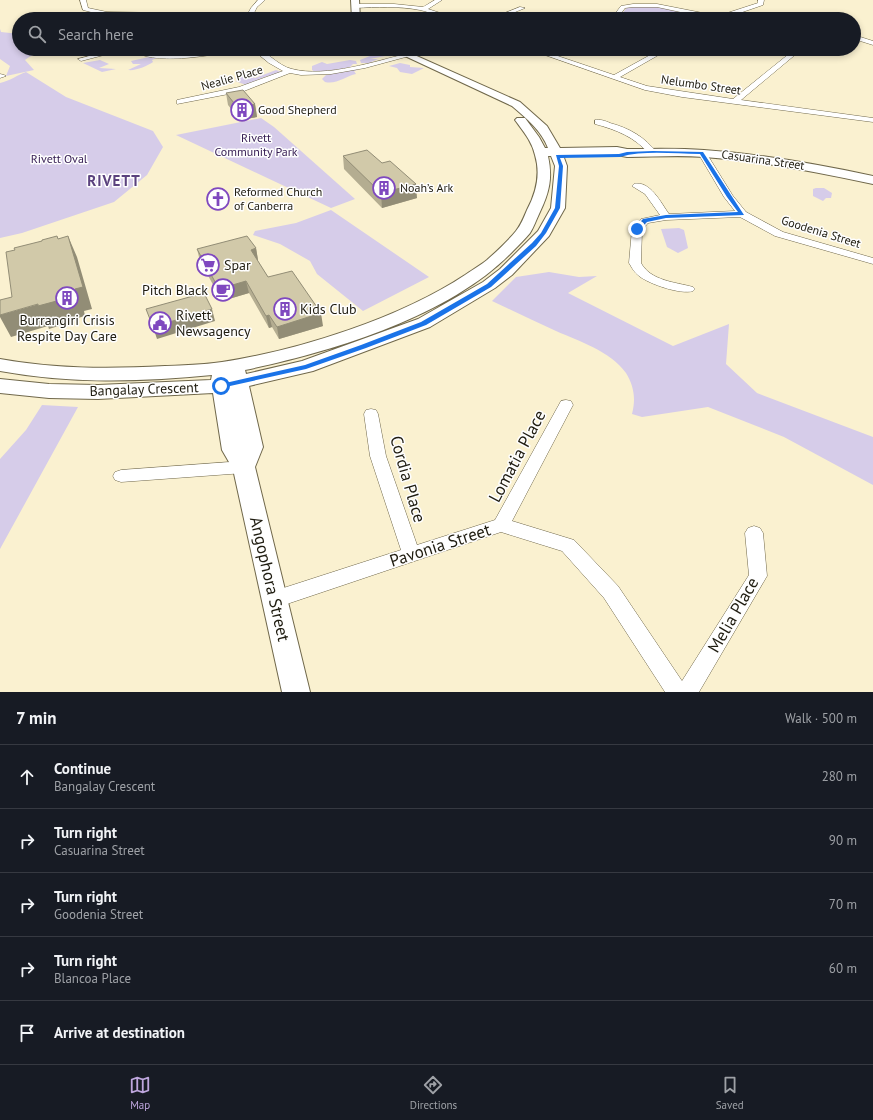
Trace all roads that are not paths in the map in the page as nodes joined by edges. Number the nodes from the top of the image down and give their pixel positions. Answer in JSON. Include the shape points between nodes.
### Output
{"nodes":[{"id":1,"x":83,"y":0,"type":"edge"},
{"id":2,"x":262,"y":0,"type":"edge"},
{"id":3,"x":439,"y":0,"type":"edge"},
{"id":4,"x":761,"y":0,"type":"edge"},
{"id":5,"x":355,"y":3,"type":"edge"},
{"id":6,"x":425,"y":8,"type":"junction"},
{"id":7,"x":522,"y":8,"type":"dead end"},
{"id":8,"x":98,"y":12,"type":"edge"},
{"id":9,"x":252,"y":12,"type":"edge"},
{"id":10,"x":436,"y":12,"type":"edge"},
{"id":11,"x":511,"y":12,"type":"edge"},
{"id":12,"x":619,"y":12,"type":"edge"},
{"id":13,"x":686,"y":12,"type":"edge"},
{"id":14,"x":738,"y":12,"type":"edge"},
{"id":15,"x":861,"y":39,"type":"edge"},
{"id":16,"x":873,"y":43,"type":"edge"},
{"id":17,"x":94,"y":56,"type":"edge"},
{"id":18,"x":158,"y":56,"type":"edge"},
{"id":19,"x":190,"y":56,"type":"edge"},
{"id":20,"x":264,"y":56,"type":"edge"},
{"id":21,"x":405,"y":56,"type":"edge"},
{"id":22,"x":412,"y":56,"type":"edge"},
{"id":23,"x":551,"y":56,"type":"edge"},
{"id":24,"x":653,"y":56,"type":"edge"},
{"id":25,"x":791,"y":56,"type":"edge"},
{"id":26,"x":81,"y":59,"type":"dead end"},
{"id":27,"x":289,"y":71,"type":"junction"},
{"id":28,"x":614,"y":78,"type":"junction"},
{"id":29,"x":485,"y":90,"type":"junction"},
{"id":30,"x":736,"y":101,"type":"junction"},
{"id":31,"x":180,"y":102,"type":"dead end"},
{"id":32,"x":873,"y":120,"type":"edge"},
{"id":33,"x":598,"y":122,"type":"dead end"},
{"id":34,"x":653,"y":152,"type":"junction"},
{"id":35,"x":702,"y":153,"type":"junction"},
{"id":36,"x":541,"y":154,"type":"junction"},
{"id":37,"x":556,"y":154,"type":"junction"},
{"id":38,"x":873,"y":180,"type":"edge"},
{"id":39,"x":637,"y":186,"type":"dead end"},
{"id":40,"x":742,"y":214,"type":"junction"},
{"id":41,"x":666,"y":216,"type":"junction"},
{"id":42,"x":873,"y":261,"type":"edge"},
{"id":43,"x":481,"y":281,"type":"junction"},
{"id":44,"x":690,"y":289,"type":"dead end"},
{"id":45,"x":0,"y":365,"type":"edge"},
{"id":46,"x":229,"y":375,"type":"junction"},
{"id":47,"x":0,"y":386,"type":"edge"},
{"id":48,"x":566,"y":405,"type":"dead end"},
{"id":49,"x":372,"y":414,"type":"dead end"},
{"id":50,"x":244,"y":467,"type":"junction"},
{"id":51,"x":121,"y":476,"type":"dead end"},
{"id":52,"x":501,"y":525,"type":"junction"},
{"id":53,"x":754,"y":533,"type":"dead end"},
{"id":54,"x":411,"y":554,"type":"junction"},
{"id":55,"x":275,"y":599,"type":"junction"},
{"id":56,"x":296,"y":692,"type":"edge"},
{"id":57,"x":677,"y":692,"type":"edge"},
{"id":58,"x":687,"y":692,"type":"edge"}],
"edges":[{"from":1,"to":8,"type":"street","via":[[85,9]]},
{"from":2,"to":9,"type":"street"},
{"from":3,"to":6,"type":"street"},
{"from":4,"to":14,"type":"street","via":[[761,4]]},
{"from":5,"to":6,"type":"street"},
{"from":6,"to":10,"type":"street"},
{"from":7,"to":11,"type":"street"},
{"from":12,"to":13,"type":"street","via":[[628,4],[646,3]]},
{"from":15,"to":16,"type":"street"},
{"from":17,"to":26,"type":"street"},
{"from":18,"to":19,"type":"street"},
{"from":20,"to":27,"type":"street"},
{"from":21,"to":27,"type":"street","via":[[325,73]]},
{"from":22,"to":29,"type":"street","name":"Bangalay Crescent"},
{"from":23,"to":28,"type":"street","name":"Nelumbo Street"},
{"from":24,"to":28,"type":"street"},
{"from":25,"to":30,"type":"street"},
{"from":27,"to":31,"type":"street","name":"Nealie Place","via":[[241,89]]},
{"from":28,"to":30,"type":"street","name":"Nelumbo Street","via":[[682,95]]},
{"from":29,"to":36,"type":"street","name":"Bangalay Crescent","via":[[520,118],[538,144]]},
{"from":29,"to":37,"type":"street","name":"Bangalay Crescent","via":[[516,104],[533,118],[543,128]]},
{"from":30,"to":32,"type":"street","name":"Nelumbo Street"},
{"from":33,"to":34,"type":"street","via":[[634,134]]},
{"from":34,"to":35,"type":"street","name":"Casuarina Street"},
{"from":34,"to":37,"type":"street","name":"Casuarina Street","via":[[620,156]]},
{"from":35,"to":38,"type":"street","name":"Casuarina Street","via":[[808,166]]},
{"from":35,"to":40,"type":"street","name":"Goodenia Street"},
{"from":36,"to":37,"type":"street","name":"Casuarina Street"},
{"from":36,"to":43,"type":"street","name":"Bangalay Crescent","via":[[545,166],[545,181],[537,211],[510,248],[490,265]]},
{"from":37,"to":43,"type":"street","name":"Bangalay Crescent","via":[[561,166],[558,208],[544,233],[506,272]]},
{"from":39,"to":41,"type":"street","via":[[648,192]]},
{"from":40,"to":41,"type":"street"},
{"from":40,"to":42,"type":"street","name":"Goodenia Street","via":[[779,234]]},
{"from":41,"to":44,"type":"street","via":[[645,220],[637,229],[635,263],[641,272],[663,284]]},
{"from":43,"to":46,"type":"street","name":"Bangalay Crescent","via":[[424,323],[377,341],[306,366]]},
{"from":45,"to":46,"type":"street","name":"Bangalay Crescent","via":[[68,375]]},
{"from":46,"to":47,"type":"street","name":"Bangalay Crescent","via":[[98,392]]},
{"from":46,"to":50,"type":"street","name":"Angophora Street","via":[[233,450]]},
{"from":48,"to":52,"type":"street","name":"Lomatia Place"},
{"from":49,"to":54,"type":"street","name":"Cordia Place","via":[[378,456]]},
{"from":50,"to":51,"type":"street"},
{"from":50,"to":55,"type":"street","name":"Angophora Street"},
{"from":52,"to":54,"type":"street","name":"Pavonia Street"},
{"from":52,"to":57,"type":"street","name":"Pavonia Street","via":[[568,545],[611,592]]},
{"from":53,"to":58,"type":"street","name":"Melia Place","via":[[758,576]]},
{"from":54,"to":55,"type":"street","name":"Pavonia Street"},
{"from":55,"to":56,"type":"street","name":"Angophora Street"}]}
